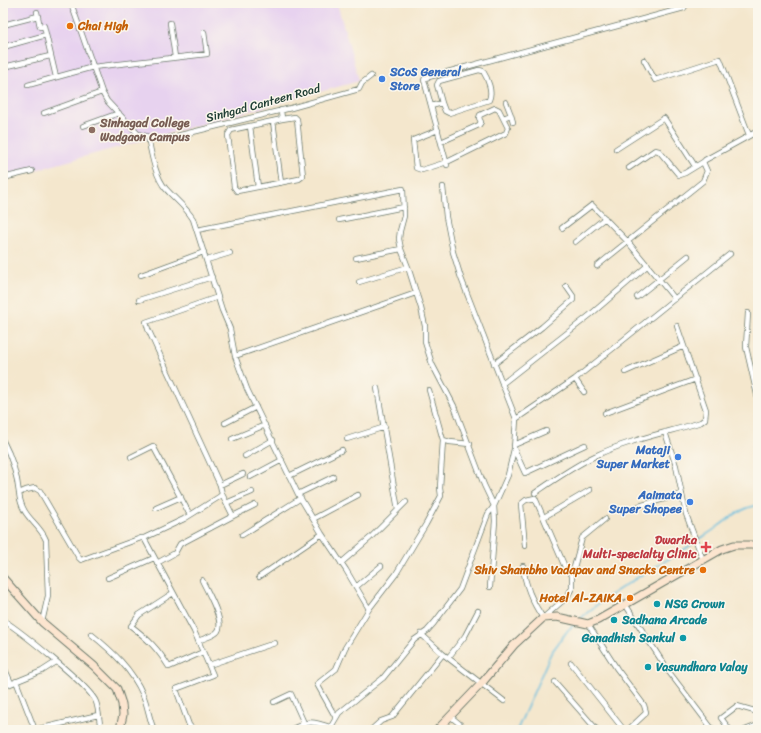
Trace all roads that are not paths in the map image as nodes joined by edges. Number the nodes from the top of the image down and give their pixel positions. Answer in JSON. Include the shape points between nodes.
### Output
{"nodes":[{"id":1,"x":72,"y":3,"type":"edge"},
{"id":2,"x":687,"y":3,"type":"edge"},
{"id":3,"x":170,"y":22,"type":"dead end"},
{"id":4,"x":3,"y":25,"type":"edge"},
{"id":5,"x":204,"y":32,"type":"dead end"},
{"id":6,"x":46,"y":35,"type":"junction"},
{"id":7,"x":3,"y":46,"type":"edge"},
{"id":8,"x":50,"y":56,"type":"junction"},
{"id":9,"x":174,"y":57,"type":"junction"},
{"id":10,"x":644,"y":60,"type":"dead end"},
{"id":11,"x":8,"y":66,"type":"dead end"},
{"id":12,"x":93,"y":67,"type":"junction"},
{"id":13,"x":370,"y":76,"type":"dead end"},
{"id":14,"x":56,"y":77,"type":"junction"},
{"id":15,"x":28,"y":85,"type":"dead end"},
{"id":16,"x":102,"y":92,"type":"junction"},
{"id":17,"x":506,"y":102,"type":"dead end"},
{"id":18,"x":442,"y":103,"type":"junction"},
{"id":19,"x":431,"y":106,"type":"junction"},
{"id":20,"x":281,"y":110,"type":"junction"},
{"id":21,"x":44,"y":113,"type":"dead end"},
{"id":22,"x":118,"y":113,"type":"junction"},
{"id":23,"x":511,"y":115,"type":"junction"},
{"id":24,"x":503,"y":118,"type":"junction"},
{"id":25,"x":282,"y":119,"type":"junction"},
{"id":26,"x":273,"y":121,"type":"junction"},
{"id":27,"x":514,"y":122,"type":"dead end"},
{"id":28,"x":83,"y":126,"type":"dead end"},
{"id":29,"x":250,"y":126,"type":"junction"},
{"id":30,"x":438,"y":130,"type":"junction"},
{"id":31,"x":758,"y":131,"type":"edge"},
{"id":32,"x":749,"y":135,"type":"junction"},
{"id":33,"x":148,"y":136,"type":"junction"},
{"id":34,"x":442,"y":142,"type":"junction"},
{"id":35,"x":616,"y":149,"type":"dead end"},
{"id":36,"x":703,"y":162,"type":"junction"},
{"id":37,"x":447,"y":163,"type":"junction"},
{"id":38,"x":695,"y":166,"type":"junction"},
{"id":39,"x":629,"y":168,"type":"dead end"},
{"id":40,"x":32,"y":171,"type":"dead end"},
{"id":41,"x":3,"y":178,"type":"edge"},
{"id":42,"x":281,"y":182,"type":"junction"},
{"id":43,"x":443,"y":186,"type":"dead end"},
{"id":44,"x":258,"y":187,"type":"junction"},
{"id":45,"x":404,"y":207,"type":"junction"},
{"id":46,"x":605,"y":218,"type":"junction"},
{"id":47,"x":339,"y":220,"type":"dead end"},
{"id":48,"x":562,"y":228,"type":"dead end"},
{"id":49,"x":198,"y":230,"type":"junction"},
{"id":50,"x":575,"y":242,"type":"dead end"},
{"id":51,"x":628,"y":242,"type":"junction"},
{"id":52,"x":401,"y":249,"type":"junction"},
{"id":53,"x":204,"y":252,"type":"junction"},
{"id":54,"x":230,"y":252,"type":"dead end"},
{"id":55,"x":730,"y":254,"type":"dead end"},
{"id":56,"x":688,"y":256,"type":"dead end"},
{"id":57,"x":356,"y":258,"type":"dead end"},
{"id":58,"x":207,"y":260,"type":"junction"},
{"id":59,"x":648,"y":265,"type":"junction"},
{"id":60,"x":597,"y":266,"type":"dead end"},
{"id":61,"x":408,"y":267,"type":"junction"},
{"id":62,"x":141,"y":275,"type":"dead end"},
{"id":63,"x":212,"y":276,"type":"junction"},
{"id":64,"x":659,"y":279,"type":"junction"},
{"id":65,"x":359,"y":282,"type":"dead end"},
{"id":66,"x":566,"y":286,"type":"dead end"},
{"id":67,"x":416,"y":293,"type":"junction"},
{"id":68,"x":218,"y":296,"type":"junction"},
{"id":69,"x":636,"y":297,"type":"dead end"},
{"id":70,"x":675,"y":299,"type":"junction"},
{"id":71,"x":139,"y":300,"type":"dead end"},
{"id":72,"x":748,"y":313,"type":"dead end"},
{"id":73,"x":677,"y":326,"type":"dead end"},
{"id":74,"x":684,"y":346,"type":"junction"},
{"id":75,"x":235,"y":356,"type":"junction"},
{"id":76,"x":494,"y":364,"type":"junction"},
{"id":77,"x":625,"y":372,"type":"dead end"},
{"id":78,"x":575,"y":379,"type":"junction"},
{"id":79,"x":696,"y":380,"type":"junction"},
{"id":80,"x":502,"y":384,"type":"junction"},
{"id":81,"x":377,"y":388,"type":"dead end"},
{"id":82,"x":429,"y":390,"type":"dead end"},
{"id":83,"x":584,"y":392,"type":"dead end"},
{"id":84,"x":758,"y":399,"type":"edge"},
{"id":85,"x":256,"y":407,"type":"junction"},
{"id":86,"x":605,"y":413,"type":"dead end"},
{"id":87,"x":516,"y":419,"type":"junction"},
{"id":88,"x":225,"y":423,"type":"dead end"},
{"id":89,"x":265,"y":425,"type":"junction"},
{"id":90,"x":385,"y":427,"type":"junction"},
{"id":91,"x":546,"y":431,"type":"dead end"},
{"id":92,"x":665,"y":432,"type":"junction"},
{"id":93,"x":232,"y":439,"type":"dead end"},
{"id":94,"x":347,"y":439,"type":"dead end"},
{"id":95,"x":273,"y":440,"type":"junction"},
{"id":96,"x":443,"y":440,"type":"junction"},
{"id":97,"x":3,"y":441,"type":"edge"},
{"id":98,"x":470,"y":444,"type":"junction"},
{"id":99,"x":585,"y":445,"type":"dead end"},
{"id":100,"x":514,"y":447,"type":"junction"},
{"id":101,"x":342,"y":450,"type":"dead end"},
{"id":102,"x":245,"y":456,"type":"dead end"},
{"id":103,"x":131,"y":457,"type":"dead end"},
{"id":104,"x":282,"y":460,"type":"junction"},
{"id":105,"x":242,"y":474,"type":"dead end"},
{"id":106,"x":289,"y":476,"type":"junction"},
{"id":107,"x":250,"y":477,"type":"dead end"},
{"id":108,"x":333,"y":477,"type":"dead end"},
{"id":109,"x":220,"y":485,"type":"junction"},
{"id":110,"x":590,"y":490,"type":"dead end"},
{"id":111,"x":252,"y":492,"type":"dead end"},
{"id":112,"x":535,"y":493,"type":"dead end"},
{"id":113,"x":19,"y":494,"type":"junction"},
{"id":114,"x":222,"y":494,"type":"junction"},
{"id":115,"x":682,"y":494,"type":"junction"},
{"id":116,"x":299,"y":496,"type":"junction"},
{"id":117,"x":358,"y":496,"type":"dead end"},
{"id":118,"x":181,"y":497,"type":"junction"},
{"id":119,"x":406,"y":502,"type":"dead end"},
{"id":120,"x":226,"y":503,"type":"junction"},
{"id":121,"x":255,"y":505,"type":"dead end"},
{"id":122,"x":494,"y":506,"type":"junction"},
{"id":123,"x":640,"y":506,"type":"dead end"},
{"id":124,"x":156,"y":508,"type":"dead end"},
{"id":125,"x":398,"y":510,"type":"junction"},
{"id":126,"x":190,"y":515,"type":"junction"},
{"id":127,"x":233,"y":516,"type":"junction"},
{"id":128,"x":544,"y":517,"type":"junction"},
{"id":129,"x":313,"y":519,"type":"junction"},
{"id":130,"x":605,"y":519,"type":"dead end"},
{"id":131,"x":322,"y":534,"type":"junction"},
{"id":132,"x":242,"y":535,"type":"dead end"},
{"id":133,"x":144,"y":538,"type":"junction"},
{"id":134,"x":758,"y":545,"type":"edge"},
{"id":135,"x":525,"y":546,"type":"dead end"},
{"id":136,"x":154,"y":558,"type":"junction"},
{"id":137,"x":703,"y":560,"type":"junction"},
{"id":138,"x":157,"y":563,"type":"junction"},
{"id":139,"x":341,"y":563,"type":"junction"},
{"id":140,"x":381,"y":566,"type":"dead end"},
{"id":141,"x":523,"y":566,"type":"dead end"},
{"id":142,"x":572,"y":575,"type":"junction"},
{"id":143,"x":259,"y":577,"type":"dead end"},
{"id":144,"x":3,"y":578,"type":"edge"},
{"id":145,"x":108,"y":578,"type":"dead end"},
{"id":146,"x":202,"y":580,"type":"dead end"},
{"id":147,"x":356,"y":587,"type":"junction"},
{"id":148,"x":490,"y":587,"type":"dead end"},
{"id":149,"x":173,"y":593,"type":"junction"},
{"id":150,"x":625,"y":604,"type":"junction"},
{"id":151,"x":369,"y":609,"type":"junction"},
{"id":152,"x":478,"y":611,"type":"dead end"},
{"id":153,"x":543,"y":618,"type":"junction"},
{"id":154,"x":3,"y":620,"type":"edge"},
{"id":155,"x":42,"y":622,"type":"junction"},
{"id":156,"x":585,"y":623,"type":"junction"},
{"id":157,"x":91,"y":634,"type":"dead end"},
{"id":158,"x":421,"y":634,"type":"junction"},
{"id":159,"x":198,"y":641,"type":"junction"},
{"id":160,"x":275,"y":643,"type":"dead end"},
{"id":161,"x":203,"y":652,"type":"junction"},
{"id":162,"x":443,"y":654,"type":"junction"},
{"id":163,"x":448,"y":658,"type":"junction"},
{"id":164,"x":56,"y":662,"type":"junction"},
{"id":165,"x":571,"y":662,"type":"dead end"},
{"id":166,"x":3,"y":665,"type":"edge"},
{"id":167,"x":209,"y":666,"type":"junction"},
{"id":168,"x":16,"y":681,"type":"junction"},
{"id":169,"x":555,"y":682,"type":"dead end"},
{"id":170,"x":11,"y":683,"type":"junction"},
{"id":171,"x":481,"y":684,"type":"junction"},
{"id":172,"x":3,"y":686,"type":"edge"},
{"id":173,"x":504,"y":701,"type":"dead end"},
{"id":174,"x":274,"y":702,"type":"dead end"},
{"id":175,"x":758,"y":712,"type":"edge"},
{"id":176,"x":98,"y":715,"type":"junction"},
{"id":177,"x":450,"y":716,"type":"junction"},
{"id":178,"x":336,"y":718,"type":"junction"},
{"id":179,"x":304,"y":724,"type":"junction"},
{"id":180,"x":758,"y":725,"type":"edge"},
{"id":181,"x":330,"y":729,"type":"edge"},
{"id":182,"x":34,"y":730,"type":"edge"},
{"id":183,"x":101,"y":730,"type":"edge"},
{"id":184,"x":123,"y":730,"type":"edge"},
{"id":185,"x":154,"y":730,"type":"edge"},
{"id":186,"x":194,"y":730,"type":"edge"},
{"id":187,"x":290,"y":730,"type":"edge"},
{"id":188,"x":371,"y":730,"type":"edge"},
{"id":189,"x":437,"y":730,"type":"edge"},
{"id":190,"x":467,"y":730,"type":"edge"},
{"id":191,"x":596,"y":730,"type":"edge"},
{"id":192,"x":624,"y":730,"type":"edge"},
{"id":193,"x":628,"y":730,"type":"edge"},
{"id":194,"x":713,"y":730,"type":"edge"},
{"id":195,"x":730,"y":730,"type":"edge"},
{"id":196,"x":745,"y":730,"type":"edge"}],
"edges":[{"from":1,"to":12,"type":"street","name":"Sinhgad Canteen Road"},
{"from":2,"to":19,"type":"street","via":[[684,8],[426,78],[424,80]]},
{"from":3,"to":9,"type":"street"},
{"from":4,"to":6,"type":"street","via":[[38,14],[40,26],[44,26]]},
{"from":5,"to":9,"type":"street","via":[[207,54]]},
{"from":6,"to":7,"type":"street"},
{"from":6,"to":8,"type":"street"},
{"from":8,"to":11,"type":"street"},
{"from":8,"to":14,"type":"street"},
{"from":9,"to":12,"type":"street"},
{"from":10,"to":32,"type":"street","via":[[655,80],[720,59]]},
{"from":12,"to":14,"type":"street"},
{"from":12,"to":16,"type":"street","name":"Sinhgad Canteen Road"},
{"from":13,"to":20,"type":"street","name":"Sinhgad Canteen Road","via":[[359,89]]},
{"from":14,"to":15,"type":"street"},
{"from":16,"to":21,"type":"street"},
{"from":16,"to":22,"type":"street","name":"Sinhgad Canteen Road"},
{"from":17,"to":23,"type":"street"},
{"from":18,"to":18,"type":"street","via":[[445,112],[449,113],[488,100],[490,90],[483,71],[478,70],[439,81],[437,85]]},
{"from":18,"to":19,"type":"street"},
{"from":19,"to":30,"type":"street"},
{"from":20,"to":25,"type":"street"},
{"from":20,"to":33,"type":"street","name":"Sinhgad Canteen Road","via":[[160,140]]},
{"from":22,"to":28,"type":"street"},
{"from":22,"to":33,"type":"street","name":"Sinhgad Canteen Road","via":[[138,134]]},
{"from":23,"to":24,"type":"street"},
{"from":23,"to":27,"type":"street"},
{"from":24,"to":34,"type":"street","via":[[495,108],[480,115],[479,125]]},
{"from":24,"to":37,"type":"street","via":[[508,128],[506,133]]},
{"from":25,"to":26,"type":"street"},
{"from":25,"to":42,"type":"street","via":[[297,119],[303,176]]},
{"from":26,"to":29,"type":"street"},
{"from":26,"to":42,"type":"street"},
{"from":29,"to":44,"type":"street"},
{"from":29,"to":44,"type":"street","via":[[231,130],[228,135],[234,187],[237,190]]},
{"from":30,"to":34,"type":"street"},
{"from":30,"to":37,"type":"street","via":[[414,140],[416,168],[422,170]]},
{"from":31,"to":32,"type":"street"},
{"from":32,"to":36,"type":"street"},
{"from":33,"to":49,"type":"street","via":[[161,183],[190,213]]},
{"from":34,"to":37,"type":"street"},
{"from":35,"to":38,"type":"street","via":[[664,118]]},
{"from":36,"to":38,"type":"street"},
{"from":36,"to":51,"type":"street","via":[[707,171],[703,181]]},
{"from":38,"to":39,"type":"street","via":[[679,175],[659,151],[655,150]]},
{"from":40,"to":41,"type":"street"},
{"from":42,"to":44,"type":"street"},
{"from":43,"to":76,"type":"street","via":[[453,252]]},
{"from":45,"to":47,"type":"street"},
{"from":45,"to":49,"type":"street","via":[[403,189]]},
{"from":45,"to":52,"type":"street","via":[[399,239]]},
{"from":46,"to":48,"type":"street","via":[[592,205]]},
{"from":46,"to":50,"type":"street"},
{"from":46,"to":51,"type":"street"},
{"from":49,"to":53,"type":"street"},
{"from":51,"to":59,"type":"street"},
{"from":51,"to":60,"type":"street"},
{"from":52,"to":57,"type":"street"},
{"from":52,"to":61,"type":"street"},
{"from":53,"to":58,"type":"street"},
{"from":53,"to":62,"type":"street"},
{"from":54,"to":58,"type":"street"},
{"from":55,"to":70,"type":"street"},
{"from":56,"to":64,"type":"street"},
{"from":58,"to":63,"type":"street"},
{"from":59,"to":64,"type":"street"},
{"from":59,"to":80,"type":"street","via":[[590,315]]},
{"from":61,"to":65,"type":"street"},
{"from":61,"to":67,"type":"street"},
{"from":63,"to":68,"type":"street"},
{"from":63,"to":71,"type":"street"},
{"from":64,"to":69,"type":"street"},
{"from":64,"to":70,"type":"street"},
{"from":66,"to":76,"type":"street","via":[[573,300]]},
{"from":67,"to":75,"type":"street"},
{"from":67,"to":98,"type":"street","via":[[432,364]]},
{"from":68,"to":75,"type":"street","via":[[230,329]]},
{"from":68,"to":109,"type":"street","via":[[146,322]]},
{"from":70,"to":78,"type":"street"},
{"from":72,"to":84,"type":"street","via":[[746,347]]},
{"from":73,"to":74,"type":"street"},
{"from":74,"to":77,"type":"street"},
{"from":74,"to":79,"type":"street"},
{"from":75,"to":85,"type":"street"},
{"from":76,"to":80,"type":"street"},
{"from":78,"to":83,"type":"street"},
{"from":78,"to":87,"type":"street"},
{"from":79,"to":86,"type":"street"},
{"from":79,"to":92,"type":"street","via":[[706,410],[704,419]]},
{"from":80,"to":87,"type":"street"},
{"from":81,"to":90,"type":"street"},
{"from":82,"to":96,"type":"street"},
{"from":85,"to":88,"type":"street"},
{"from":85,"to":89,"type":"street"},
{"from":87,"to":100,"type":"street"},
{"from":89,"to":93,"type":"street"},
{"from":89,"to":95,"type":"street"},
{"from":90,"to":94,"type":"street"},
{"from":90,"to":125,"type":"street"},
{"from":91,"to":100,"type":"street"},
{"from":92,"to":112,"type":"street","via":[[596,456]]},
{"from":92,"to":115,"type":"street"},
{"from":95,"to":102,"type":"street"},
{"from":95,"to":104,"type":"street"},
{"from":96,"to":98,"type":"street"},
{"from":96,"to":151,"type":"street","via":[[441,496],[396,574]]},
{"from":97,"to":113,"type":"street","via":[[14,466]]},
{"from":98,"to":122,"type":"street"},
{"from":99,"to":100,"type":"street","via":[[525,473]]},
{"from":100,"to":122,"type":"street","via":[[508,475]]},
{"from":101,"to":106,"type":"street"},
{"from":103,"to":118,"type":"street","via":[[153,446]]},
{"from":104,"to":106,"type":"street"},
{"from":104,"to":107,"type":"street"},
{"from":105,"to":109,"type":"street"},
{"from":106,"to":116,"type":"street"},
{"from":108,"to":116,"type":"street"},
{"from":109,"to":114,"type":"street"},
{"from":110,"to":128,"type":"street"},
{"from":111,"to":120,"type":"street"},
{"from":113,"to":133,"type":"street","via":[[31,488],[40,491],[82,560]]},
{"from":113,"to":155,"type":"street","via":[[25,514],[43,533],[46,540],[48,596]]},
{"from":114,"to":120,"type":"street"},
{"from":114,"to":126,"type":"street"},
{"from":115,"to":123,"type":"street"},
{"from":115,"to":137,"type":"street","via":[[686,514]]},
{"from":116,"to":129,"type":"street"},
{"from":116,"to":132,"type":"street"},
{"from":117,"to":129,"type":"street"},
{"from":118,"to":124,"type":"street"},
{"from":118,"to":126,"type":"street"},
{"from":119,"to":125,"type":"street"},
{"from":120,"to":127,"type":"street"},
{"from":121,"to":127,"type":"street"},
{"from":122,"to":148,"type":"street"},
{"from":122,"to":158,"type":"street","via":[[488,514],[460,589],[434,623]]},
{"from":125,"to":139,"type":"street"},
{"from":126,"to":133,"type":"street"},
{"from":127,"to":138,"type":"street","via":[[180,544],[175,554]]},
{"from":128,"to":135,"type":"street","via":[[535,498],[522,504]]},
{"from":128,"to":142,"type":"street","via":[[565,567]]},
{"from":129,"to":131,"type":"street"},
{"from":130,"to":142,"type":"street","via":[[582,538]]},
{"from":131,"to":139,"type":"street"},
{"from":131,"to":143,"type":"street"},
{"from":133,"to":136,"type":"street"},
{"from":134,"to":137,"type":"street","via":[[734,545]]},
{"from":136,"to":138,"type":"street"},
{"from":136,"to":145,"type":"street"},
{"from":137,"to":150,"type":"street"},
{"from":138,"to":149,"type":"street"},
{"from":139,"to":147,"type":"street"},
{"from":140,"to":147,"type":"street"},
{"from":141,"to":153,"type":"street","via":[[526,586]]},
{"from":142,"to":153,"type":"street","via":[[572,588],[567,597]]},
{"from":144,"to":155,"type":"street"},
{"from":146,"to":159,"type":"street","via":[[219,618],[220,627],[217,632]]},
{"from":147,"to":151,"type":"street"},
{"from":149,"to":159,"type":"street"},
{"from":149,"to":161,"type":"street","via":[[139,615],[131,626],[148,639],[169,667]]},
{"from":150,"to":156,"type":"street","via":[[598,620]]},
{"from":150,"to":194,"type":"street","via":[[669,672]]},
{"from":151,"to":178,"type":"street","via":[[345,648],[336,669],[317,684]]},
{"from":152,"to":163,"type":"street","via":[[465,636]]},
{"from":153,"to":156,"type":"street","via":[[557,617]]},
{"from":153,"to":171,"type":"street"},
{"from":154,"to":164,"type":"street"},
{"from":155,"to":184,"type":"street","via":[[117,689],[122,704]]},
{"from":156,"to":193,"type":"street","via":[[644,705],[645,714]]},
{"from":157,"to":185,"type":"street","via":[[130,672],[144,695]]},
{"from":158,"to":162,"type":"street"},
{"from":158,"to":178,"type":"street","via":[[383,678]]},
{"from":159,"to":161,"type":"street"},
{"from":160,"to":167,"type":"street"},
{"from":161,"to":167,"type":"street"},
{"from":162,"to":163,"type":"street"},
{"from":162,"to":188,"type":"street","via":[[392,717]]},
{"from":163,"to":171,"type":"street"},
{"from":164,"to":168,"type":"street","via":[[42,671]]},
{"from":164,"to":176,"type":"street","via":[[89,692],[96,702]]},
{"from":165,"to":192,"type":"street"},
{"from":166,"to":170,"type":"street"},
{"from":167,"to":186,"type":"street","via":[[213,675],[176,689],[189,725]]},
{"from":168,"to":170,"type":"street"},
{"from":168,"to":182,"type":"street"},
{"from":169,"to":191,"type":"street"},
{"from":170,"to":172,"type":"street"},
{"from":171,"to":173,"type":"street"},
{"from":171,"to":177,"type":"street"},
{"from":174,"to":179,"type":"street","via":[[291,694]]},
{"from":175,"to":195,"type":"street","via":[[737,706],[721,718]]},
{"from":176,"to":182,"type":"street"},
{"from":176,"to":183,"type":"street"},
{"from":177,"to":189,"type":"street"},
{"from":177,"to":190,"type":"street"},
{"from":178,"to":181,"type":"street"},
{"from":179,"to":181,"type":"street","via":[[316,722]]},
{"from":179,"to":187,"type":"street"},
{"from":180,"to":196,"type":"street"}]}
